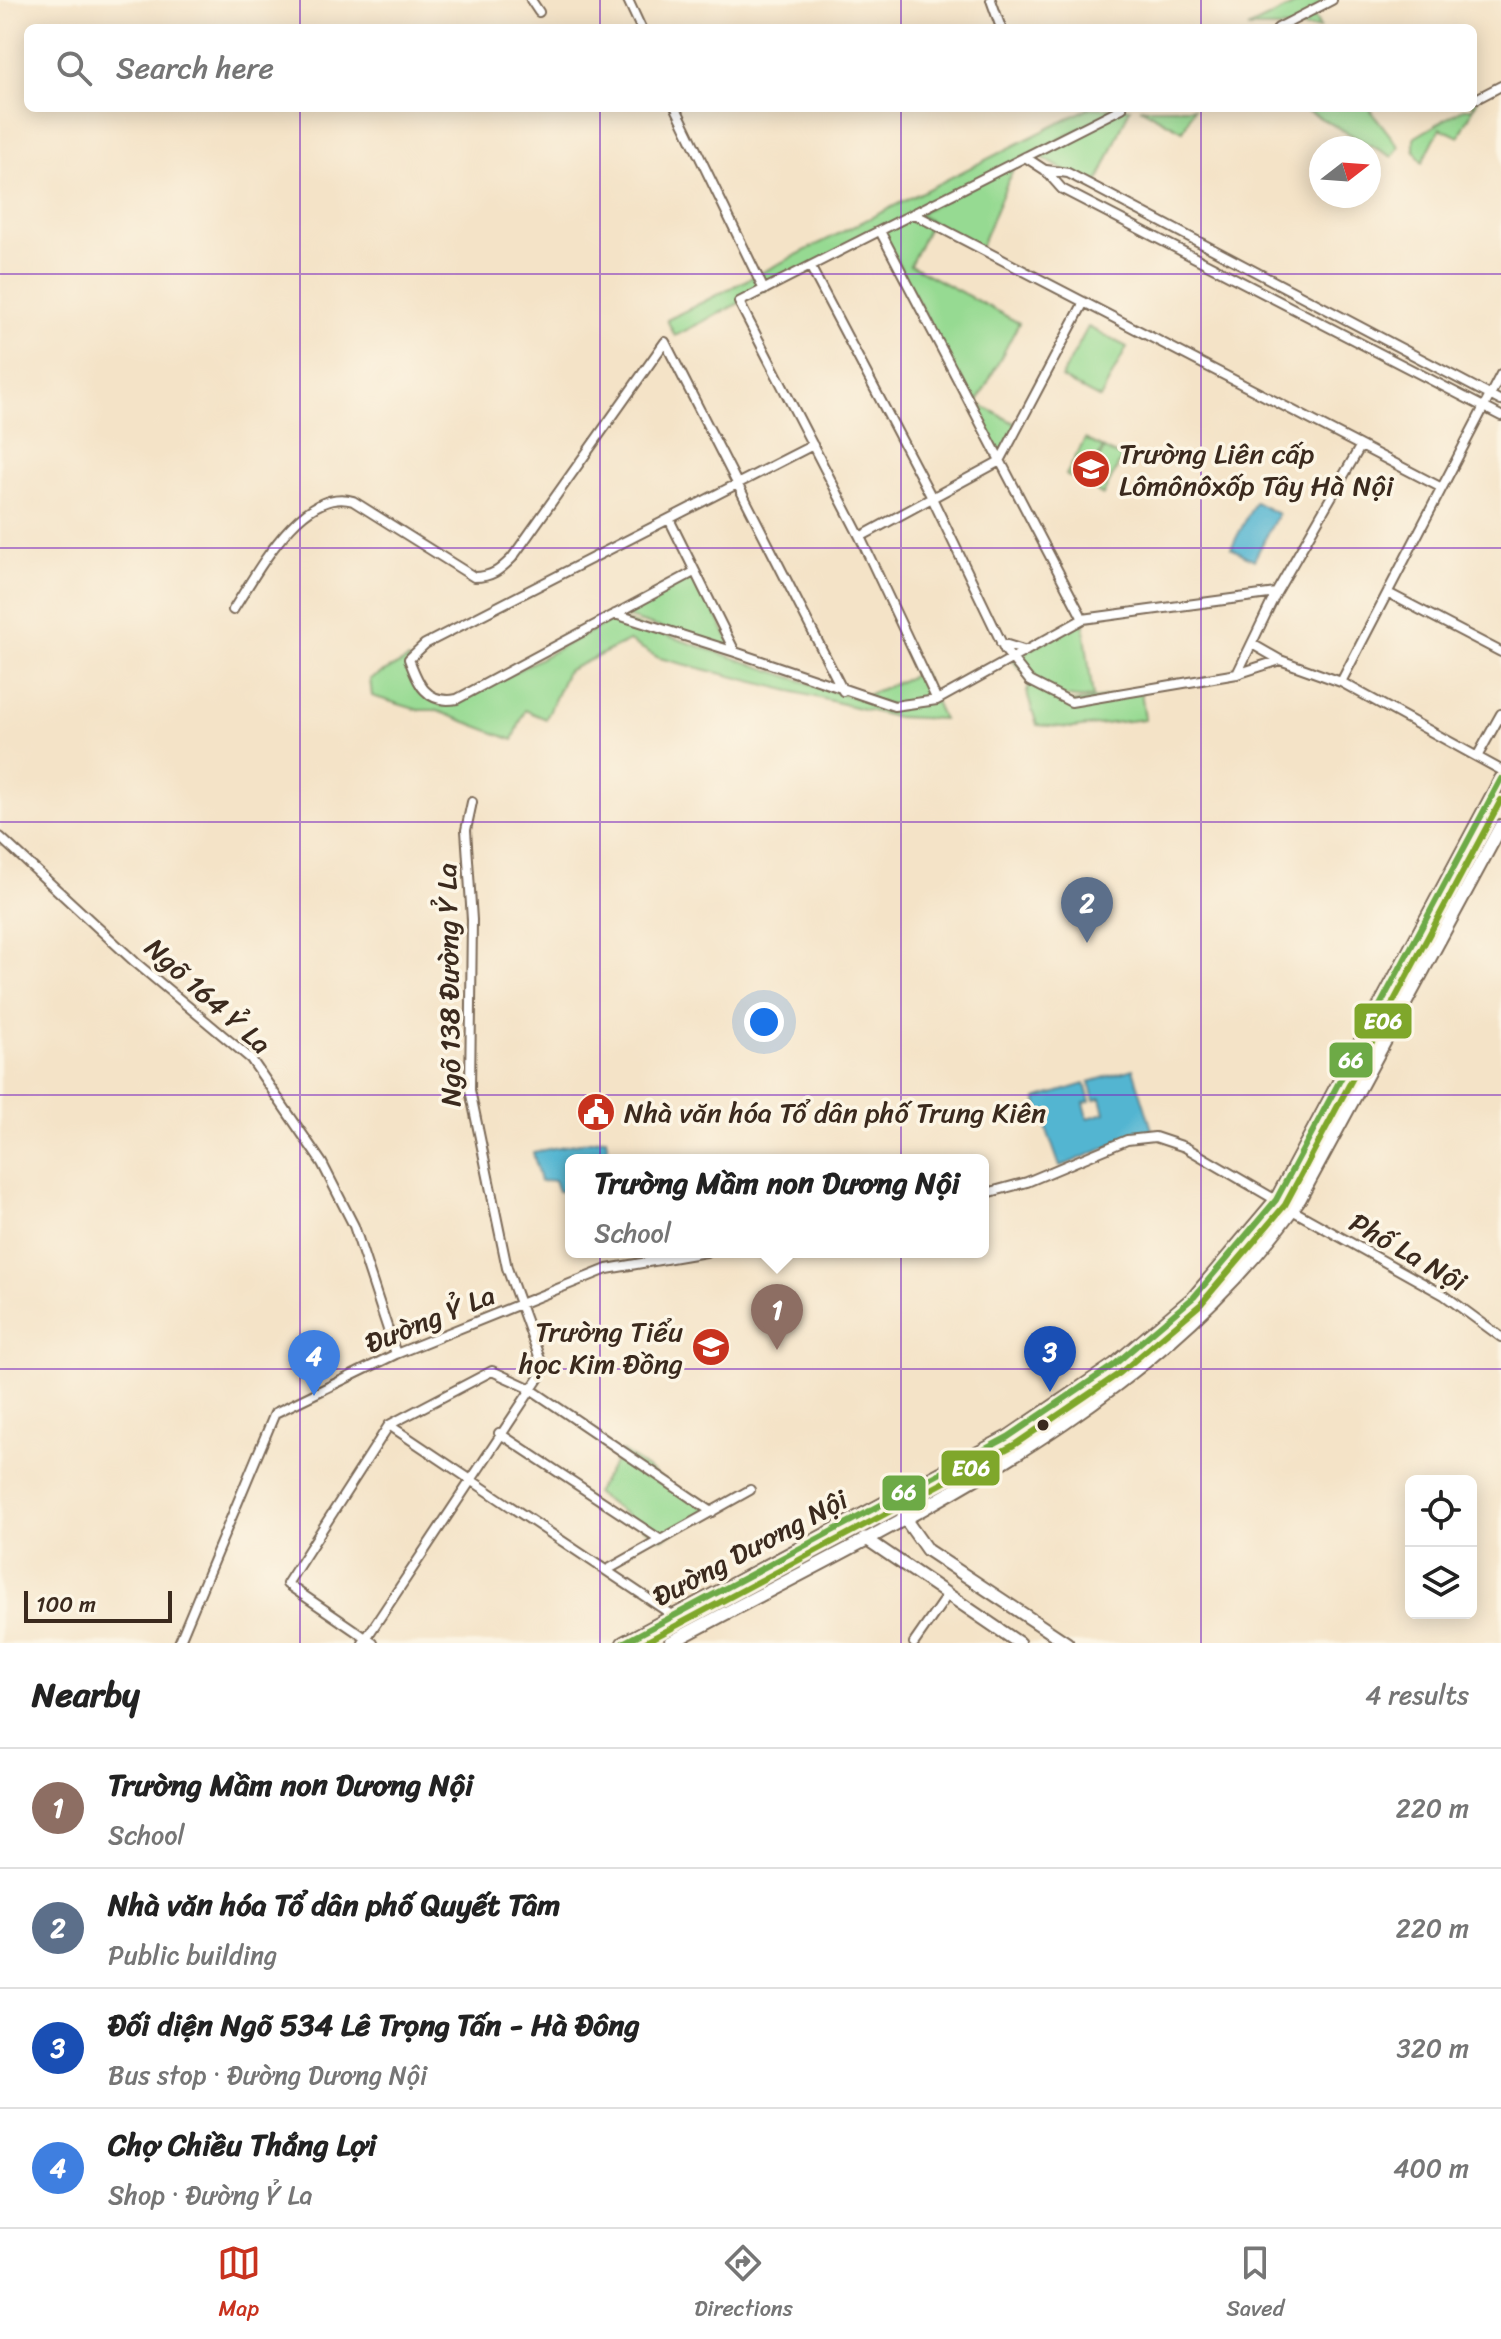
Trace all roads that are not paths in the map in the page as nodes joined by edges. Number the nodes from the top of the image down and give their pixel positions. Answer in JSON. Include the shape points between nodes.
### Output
{"nodes":[{"id":1,"x":531,"y":0,"type":"edge"},
{"id":2,"x":628,"y":0,"type":"edge"},
{"id":3,"x":991,"y":0,"type":"edge"},
{"id":4,"x":1332,"y":0,"type":"edge"},
{"id":5,"x":539,"y":12,"type":"dead end"},
{"id":6,"x":639,"y":24,"type":"edge"},
{"id":7,"x":1000,"y":24,"type":"edge"},
{"id":8,"x":1286,"y":24,"type":"edge"},
{"id":9,"x":1501,"y":86,"type":"edge"},
{"id":10,"x":1478,"y":98,"type":"dead end"},
{"id":11,"x":678,"y":112,"type":"edge"},
{"id":12,"x":1114,"y":112,"type":"edge"},
{"id":13,"x":1025,"y":157,"type":"junction"},
{"id":14,"x":1045,"y":170,"type":"junction"},
{"id":15,"x":914,"y":214,"type":"junction"},
{"id":16,"x":880,"y":231,"type":"junction"},
{"id":17,"x":810,"y":266,"type":"junction"},
{"id":18,"x":764,"y":290,"type":"junction"},
{"id":19,"x":1084,"y":302,"type":"junction"},
{"id":20,"x":1501,"y":374,"type":"edge"},
{"id":21,"x":1490,"y":395,"type":"junction"},
{"id":22,"x":1501,"y":401,"type":"edge"},
{"id":23,"x":1482,"y":406,"type":"junction"},
{"id":24,"x":1501,"y":416,"type":"edge"},
{"id":25,"x":813,"y":445,"type":"junction"},
{"id":26,"x":1360,"y":447,"type":"junction"},
{"id":27,"x":1000,"y":461,"type":"junction"},
{"id":28,"x":738,"y":483,"type":"junction"},
{"id":29,"x":1440,"y":487,"type":"junction"},
{"id":30,"x":932,"y":498,"type":"junction"},
{"id":31,"x":669,"y":519,"type":"junction"},
{"id":32,"x":860,"y":537,"type":"junction"},
{"id":33,"x":694,"y":572,"type":"junction"},
{"id":34,"x":1276,"y":593,"type":"junction"},
{"id":35,"x":1388,"y":593,"type":"junction"},
{"id":36,"x":233,"y":610,"type":"dead end"},
{"id":37,"x":615,"y":614,"type":"junction"},
{"id":38,"x":1083,"y":619,"type":"junction"},
{"id":39,"x":1001,"y":643,"type":"junction"},
{"id":40,"x":1252,"y":644,"type":"junction"},
{"id":41,"x":1026,"y":651,"type":"junction"},
{"id":42,"x":735,"y":652,"type":"junction"},
{"id":43,"x":1501,"y":652,"type":"edge"},
{"id":44,"x":1011,"y":660,"type":"junction"},
{"id":45,"x":1280,"y":660,"type":"junction"},
{"id":46,"x":1237,"y":674,"type":"junction"},
{"id":47,"x":1341,"y":682,"type":"junction"},
{"id":48,"x":843,"y":691,"type":"junction"},
{"id":49,"x":937,"y":700,"type":"junction"},
{"id":50,"x":1501,"y":714,"type":"edge"},
{"id":51,"x":1478,"y":755,"type":"junction"},
{"id":52,"x":1501,"y":770,"type":"edge"},
{"id":53,"x":1501,"y":779,"type":"edge"},
{"id":54,"x":472,"y":802,"type":"dead end"},
{"id":55,"x":1501,"y":826,"type":"edge"},
{"id":56,"x":0,"y":837,"type":"edge"},
{"id":57,"x":989,"y":1192,"type":"edge"},
{"id":58,"x":1276,"y":1200,"type":"junction"},
{"id":59,"x":1292,"y":1210,"type":"junction"},
{"id":60,"x":671,"y":1258,"type":"edge"},
{"id":61,"x":519,"y":1307,"type":"junction"},
{"id":62,"x":1501,"y":1337,"type":"edge"},
{"id":63,"x":396,"y":1354,"type":"junction"},
{"id":64,"x":529,"y":1388,"type":"junction"},
{"id":65,"x":389,"y":1425,"type":"junction"},
{"id":66,"x":499,"y":1433,"type":"junction"},
{"id":67,"x":470,"y":1479,"type":"junction"},
{"id":68,"x":750,"y":1490,"type":"dead end"},
{"id":69,"x":712,"y":1512,"type":"junction"},
{"id":70,"x":903,"y":1516,"type":"junction"},
{"id":71,"x":865,"y":1538,"type":"junction"},
{"id":72,"x":661,"y":1540,"type":"junction"},
{"id":73,"x":607,"y":1570,"type":"junction"},
{"id":74,"x":962,"y":1574,"type":"junction"},
{"id":75,"x":948,"y":1594,"type":"junction"},
{"id":76,"x":674,"y":1616,"type":"junction"},
{"id":77,"x":368,"y":1641,"type":"edge"},
{"id":78,"x":179,"y":1643,"type":"edge"},
{"id":79,"x":623,"y":1643,"type":"edge"},
{"id":80,"x":670,"y":1643,"type":"edge"},
{"id":81,"x":914,"y":1643,"type":"edge"},
{"id":82,"x":1019,"y":1643,"type":"edge"},
{"id":83,"x":1067,"y":1643,"type":"edge"}],
"edges":[{"from":1,"to":5,"type":"street"},
{"from":2,"to":6,"type":"street"},
{"from":3,"to":7,"type":"street"},
{"from":4,"to":8,"type":"street"},
{"from":9,"to":10,"type":"street"},
{"from":11,"to":18,"type":"street"},
{"from":12,"to":13,"type":"street"},
{"from":13,"to":14,"type":"street"},
{"from":13,"to":15,"type":"street"},
{"from":14,"to":21,"type":"street","via":[[1068,173]]},
{"from":14,"to":23,"type":"street","via":[[1062,189]]},
{"from":15,"to":16,"type":"street"},
{"from":15,"to":19,"type":"street"},
{"from":16,"to":17,"type":"street"},
{"from":16,"to":27,"type":"street"},
{"from":17,"to":18,"type":"street"},
{"from":17,"to":30,"type":"street"},
{"from":18,"to":25,"type":"street","via":[[739,302]]},
{"from":19,"to":26,"type":"street"},
{"from":19,"to":27,"type":"street"},
{"from":20,"to":21,"type":"street"},
{"from":21,"to":22,"type":"street"},
{"from":21,"to":23,"type":"street"},
{"from":23,"to":24,"type":"street"},
{"from":23,"to":29,"type":"street"},
{"from":25,"to":28,"type":"street"},
{"from":25,"to":32,"type":"street"},
{"from":26,"to":29,"type":"street"},
{"from":26,"to":34,"type":"street"},
{"from":27,"to":30,"type":"street"},
{"from":27,"to":38,"type":"street"},
{"from":28,"to":31,"type":"street"},
{"from":28,"to":36,"type":"street","via":[[665,342],[499,571],[474,577],[353,501],[338,497],[306,512],[283,536]]},
{"from":28,"to":48,"type":"street"},
{"from":29,"to":35,"type":"street"},
{"from":30,"to":32,"type":"street"},
{"from":30,"to":39,"type":"street"},
{"from":31,"to":33,"type":"street"},
{"from":31,"to":37,"type":"street","via":[[425,644],[409,659],[421,690],[443,702],[457,699]]},
{"from":32,"to":49,"type":"street"},
{"from":33,"to":37,"type":"street"},
{"from":33,"to":42,"type":"street"},
{"from":34,"to":38,"type":"street"},
{"from":34,"to":40,"type":"street"},
{"from":35,"to":43,"type":"street"},
{"from":35,"to":47,"type":"street"},
{"from":37,"to":42,"type":"street"},
{"from":38,"to":41,"type":"street"},
{"from":39,"to":41,"type":"street"},
{"from":39,"to":44,"type":"street"},
{"from":40,"to":45,"type":"street"},
{"from":40,"to":46,"type":"street"},
{"from":41,"to":44,"type":"street"},
{"from":42,"to":48,"type":"street"},
{"from":44,"to":46,"type":"street","via":[[1030,681],[1071,702]]},
{"from":44,"to":49,"type":"street"},
{"from":45,"to":46,"type":"street"},
{"from":45,"to":47,"type":"street"},
{"from":47,"to":51,"type":"street"},
{"from":48,"to":49,"type":"street","via":[[894,706]]},
{"from":50,"to":51,"type":"street"},
{"from":51,"to":52,"type":"street"},
{"from":53,"to":58,"type":"main road","name":"Đường Dương Nội"},
{"from":54,"to":61,"type":"street","name":"Ngõ 138 Đường Ỷ La","via":[[466,830],[472,920],[470,1090]]},
{"from":55,"to":59,"type":"main road","name":"Đường Dương Nội"},
{"from":56,"to":63,"type":"street","name":"Ngõ 164 Ỷ La","via":[[135,962],[251,1059],[322,1163],[354,1226]]},
{"from":57,"to":58,"type":"street","via":[[1127,1140],[1155,1137],[1197,1153]]},
{"from":58,"to":59,"type":"main road"},
{"from":58,"to":76,"type":"main road","name":"Đường Dương Nội","via":[[1194,1297],[1073,1396],[1008,1437]]},
{"from":59,"to":62,"type":"street","name":"Phố La Nội","via":[[1444,1295]]},
{"from":59,"to":70,"type":"main road","name":"Đường Dương Nội","via":[[1229,1285],[1096,1401],[1018,1454]]},
{"from":60,"to":61,"type":"street","name":"Đường Ỷ La","via":[[607,1269]]},
{"from":61,"to":63,"type":"street","name":"Đường Ỷ La"},
{"from":61,"to":64,"type":"street","name":"Ngõ 138 Đường Ỷ La","via":[[544,1370]]},
{"from":63,"to":78,"type":"street","name":"Đường Ỷ La","via":[[275,1413]]},
{"from":64,"to":65,"type":"street","via":[[492,1371]]},
{"from":64,"to":66,"type":"street"},
{"from":64,"to":69,"type":"street"},
{"from":65,"to":67,"type":"street"},
{"from":65,"to":77,"type":"street","via":[[287,1584]]},
{"from":66,"to":67,"type":"street"},
{"from":66,"to":72,"type":"street"},
{"from":67,"to":73,"type":"street"},
{"from":67,"to":77,"type":"street"},
{"from":68,"to":69,"type":"street"},
{"from":69,"to":72,"type":"street"},
{"from":70,"to":71,"type":"main road","name":"Đường Dương Nội"},
{"from":70,"to":74,"type":"main road","via":[[927,1550]]},
{"from":71,"to":75,"type":"main road"},
{"from":71,"to":80,"type":"main road","name":"Đường Dương Nội"},
{"from":72,"to":73,"type":"street"},
{"from":73,"to":76,"type":"street"},
{"from":74,"to":75,"type":"main road"},
{"from":74,"to":83,"type":"main road"},
{"from":75,"to":81,"type":"street"},
{"from":75,"to":82,"type":"main road"},
{"from":76,"to":79,"type":"main road","name":"Đường Dương Nội"}]}
